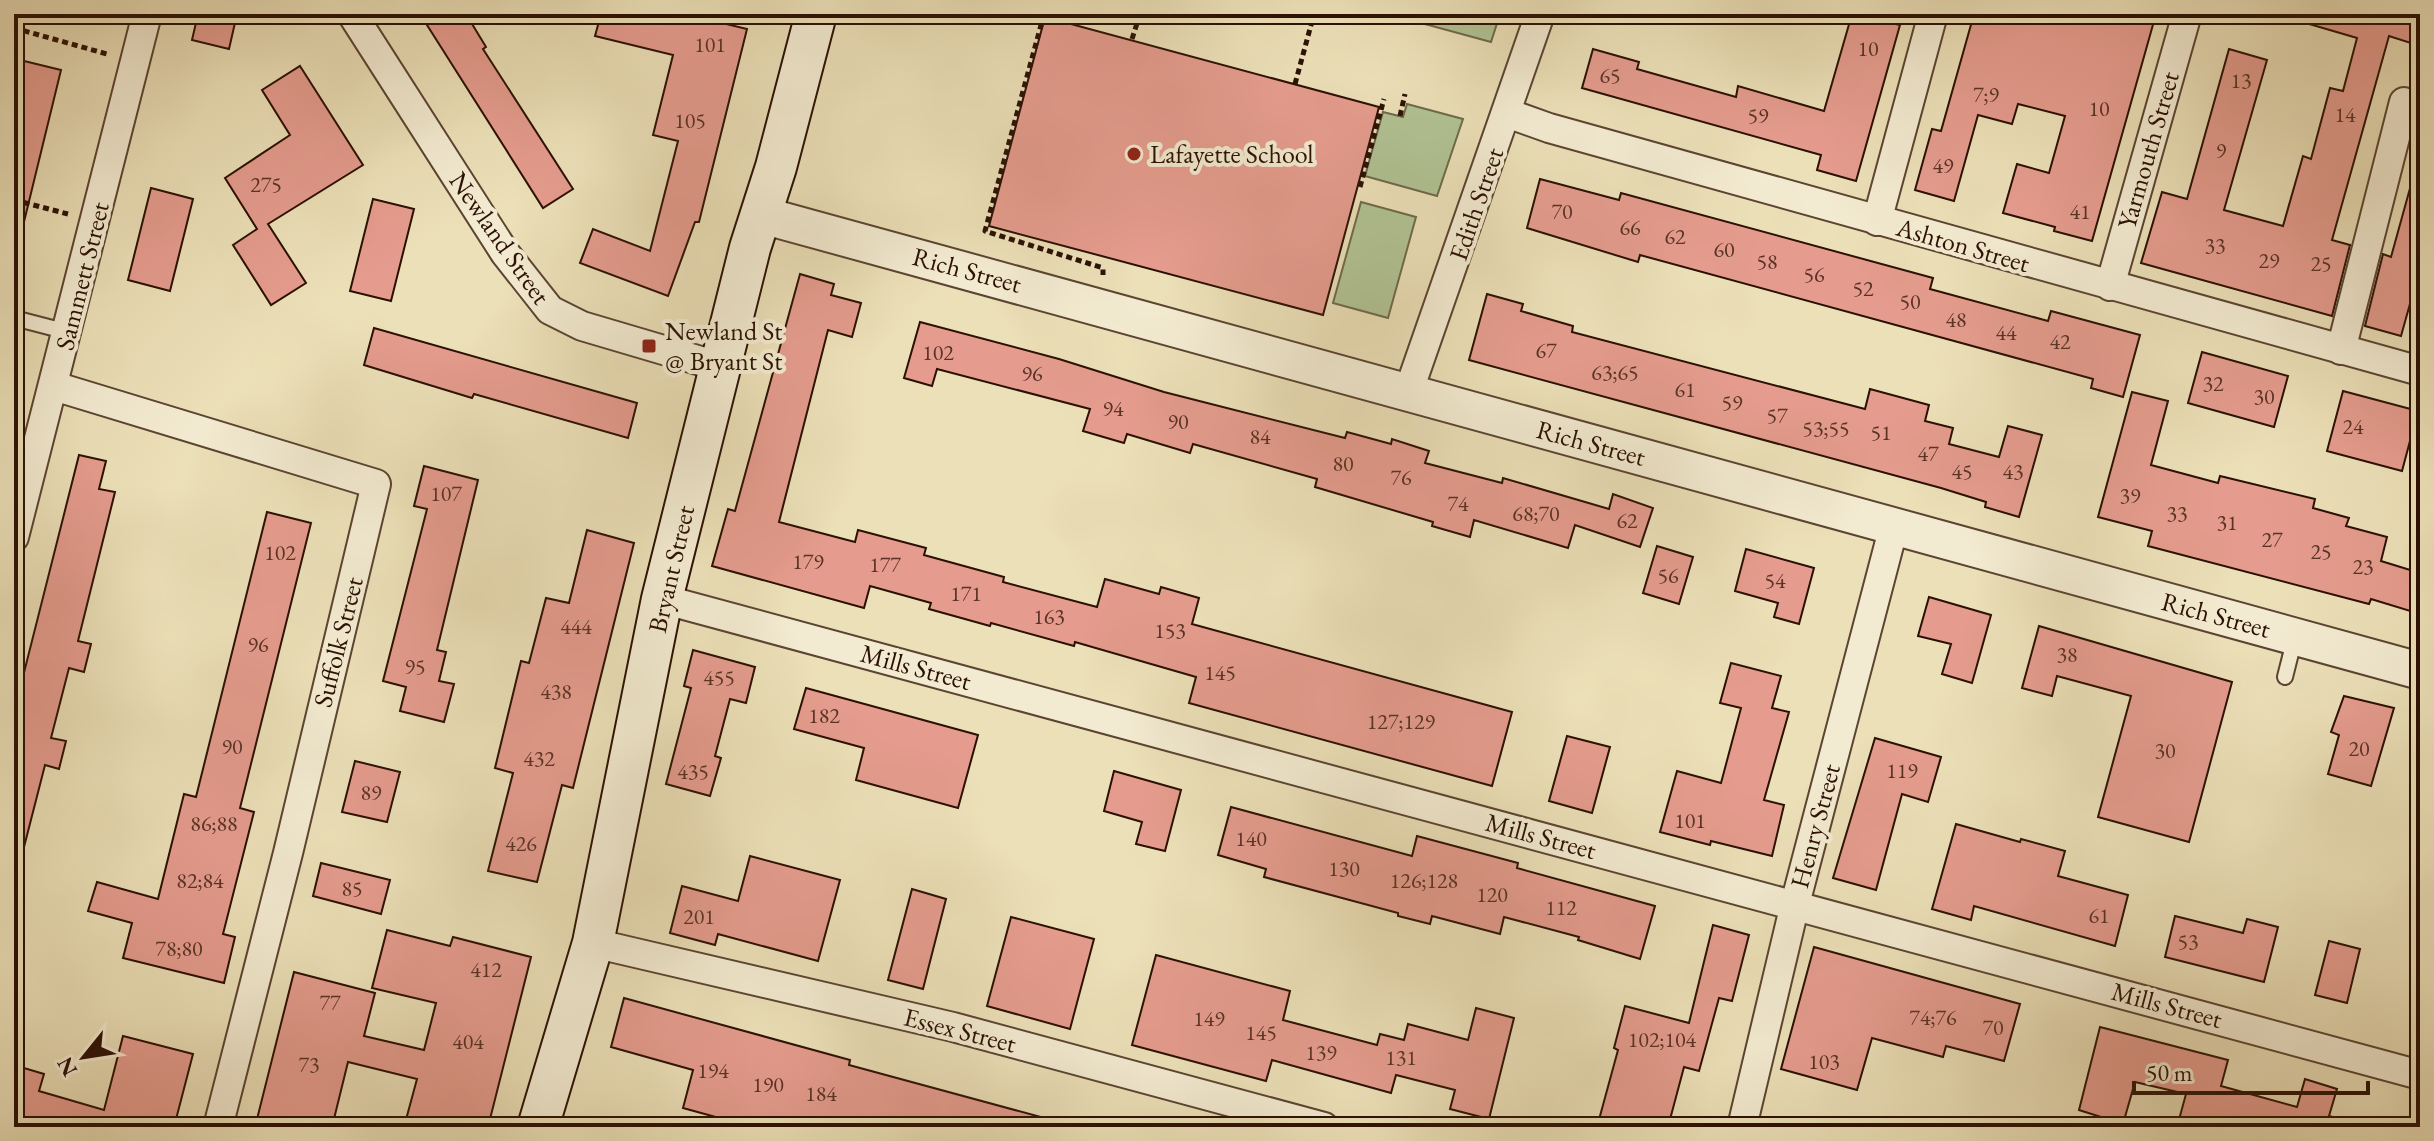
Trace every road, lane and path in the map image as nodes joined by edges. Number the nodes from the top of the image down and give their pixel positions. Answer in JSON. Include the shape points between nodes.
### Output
{"nodes":[{"id":1,"x":23,"y":14,"type":"edge"},
{"id":2,"x":147,"y":14,"type":"edge"},
{"id":3,"x":352,"y":14,"type":"edge"},
{"id":4,"x":816,"y":14,"type":"edge"},
{"id":5,"x":1044,"y":14,"type":"edge"},
{"id":6,"x":1140,"y":14,"type":"edge"},
{"id":7,"x":1314,"y":14,"type":"edge"},
{"id":8,"x":1540,"y":14,"type":"edge"},
{"id":9,"x":1933,"y":14,"type":"edge"},
{"id":10,"x":2187,"y":14,"type":"edge"},
{"id":11,"x":17,"y":29,"type":"edge"},
{"id":12,"x":1132,"y":39,"type":"dead end"},
{"id":13,"x":14,"y":54,"type":"edge"},
{"id":14,"x":134,"y":61,"type":"junction"},
{"id":15,"x":1295,"y":84,"type":"dead end"},
{"id":16,"x":1405,"y":94,"type":"dead end"},
{"id":17,"x":1384,"y":99,"type":"dead end"},
{"id":18,"x":2404,"y":102,"type":"dead end"},
{"id":19,"x":1507,"y":113,"type":"junction"},
{"id":20,"x":1400,"y":116,"type":"dead end"},
{"id":21,"x":1360,"y":187,"type":"dead end"},
{"id":22,"x":14,"y":200,"type":"edge"},
{"id":23,"x":762,"y":215,"type":"junction"},
{"id":24,"x":96,"y":221,"type":"junction"},
{"id":25,"x":1877,"y":221,"type":"junction"},
{"id":26,"x":1099,"y":267,"type":"dead end"},
{"id":27,"x":2110,"y":286,"type":"junction"},
{"id":28,"x":14,"y":318,"type":"edge"},
{"id":29,"x":68,"y":332,"type":"junction"},
{"id":30,"x":2341,"y":350,"type":"junction"},
{"id":31,"x":721,"y":367,"type":"junction"},
{"id":32,"x":2420,"y":371,"type":"edge"},
{"id":33,"x":54,"y":386,"type":"junction"},
{"id":34,"x":1408,"y":393,"type":"junction"},
{"id":35,"x":1894,"y":526,"type":"junction"},
{"id":36,"x":14,"y":537,"type":"edge"},
{"id":37,"x":662,"y":599,"type":"junction"},
{"id":38,"x":2295,"y":636,"type":"junction"},
{"id":39,"x":2420,"y":671,"type":"edge"},
{"id":40,"x":2285,"y":677,"type":"dead end"},
{"id":41,"x":1795,"y":904,"type":"junction"},
{"id":42,"x":593,"y":943,"type":"junction"},
{"id":43,"x":2420,"y":1075,"type":"edge"},
{"id":44,"x":218,"y":1127,"type":"edge"},
{"id":45,"x":538,"y":1127,"type":"edge"},
{"id":46,"x":1324,"y":1127,"type":"edge"},
{"id":47,"x":1742,"y":1127,"type":"edge"}],
"edges":[{"from":1,"to":11,"type":"path"},
{"from":2,"to":14,"type":"street","name":"Sammett Street"},
{"from":3,"to":31,"type":"street","name":"Newland Street","via":[[505,253],[550,310],[571,322]]},
{"from":4,"to":23,"type":"main road","name":"Bryant Street"},
{"from":5,"to":26,"type":"path","via":[[985,231]]},
{"from":6,"to":12,"type":"path"},
{"from":7,"to":15,"type":"path"},
{"from":8,"to":19,"type":"street","name":"Edith Street"},
{"from":9,"to":25,"type":"street"},
{"from":10,"to":27,"type":"street","name":"Yarmouth Street"},
{"from":11,"to":13,"type":"path"},
{"from":11,"to":14,"type":"path"},
{"from":14,"to":24,"type":"street","name":"Sammett Street"},
{"from":16,"to":20,"type":"path"},
{"from":17,"to":21,"type":"path"},
{"from":18,"to":30,"type":"street"},
{"from":19,"to":25,"type":"street","name":"Ashton Street"},
{"from":19,"to":34,"type":"street","name":"Edith Street"},
{"from":22,"to":24,"type":"path"},
{"from":23,"to":31,"type":"main road","name":"Bryant Street"},
{"from":23,"to":34,"type":"street","name":"Rich Street"},
{"from":24,"to":29,"type":"street","name":"Sammett Street"},
{"from":25,"to":27,"type":"street","name":"Ashton Street"},
{"from":27,"to":30,"type":"street","name":"Ashton Street"},
{"from":28,"to":29,"type":"lane"},
{"from":29,"to":33,"type":"street","name":"Sammett Street"},
{"from":30,"to":32,"type":"street","name":"Ashton Street"},
{"from":31,"to":37,"type":"main road","name":"Bryant Street"},
{"from":33,"to":36,"type":"street","name":"Sammett Street"},
{"from":33,"to":44,"type":"street","name":"Suffolk Street","via":[[376,484]]},
{"from":34,"to":35,"type":"street","name":"Rich Street"},
{"from":35,"to":38,"type":"street","name":"Rich Street"},
{"from":35,"to":41,"type":"street","name":"Henry Street"},
{"from":37,"to":41,"type":"street","name":"Mills Street"},
{"from":37,"to":42,"type":"main road","name":"Bryant Street"},
{"from":38,"to":39,"type":"street","name":"Rich Street"},
{"from":38,"to":40,"type":"lane"},
{"from":41,"to":43,"type":"street","name":"Mills Street"},
{"from":41,"to":47,"type":"street","name":"Henry Street"},
{"from":42,"to":45,"type":"main road","name":"Bryant Street"},
{"from":42,"to":46,"type":"street","name":"Essex Street","via":[[953,1027]]}]}
